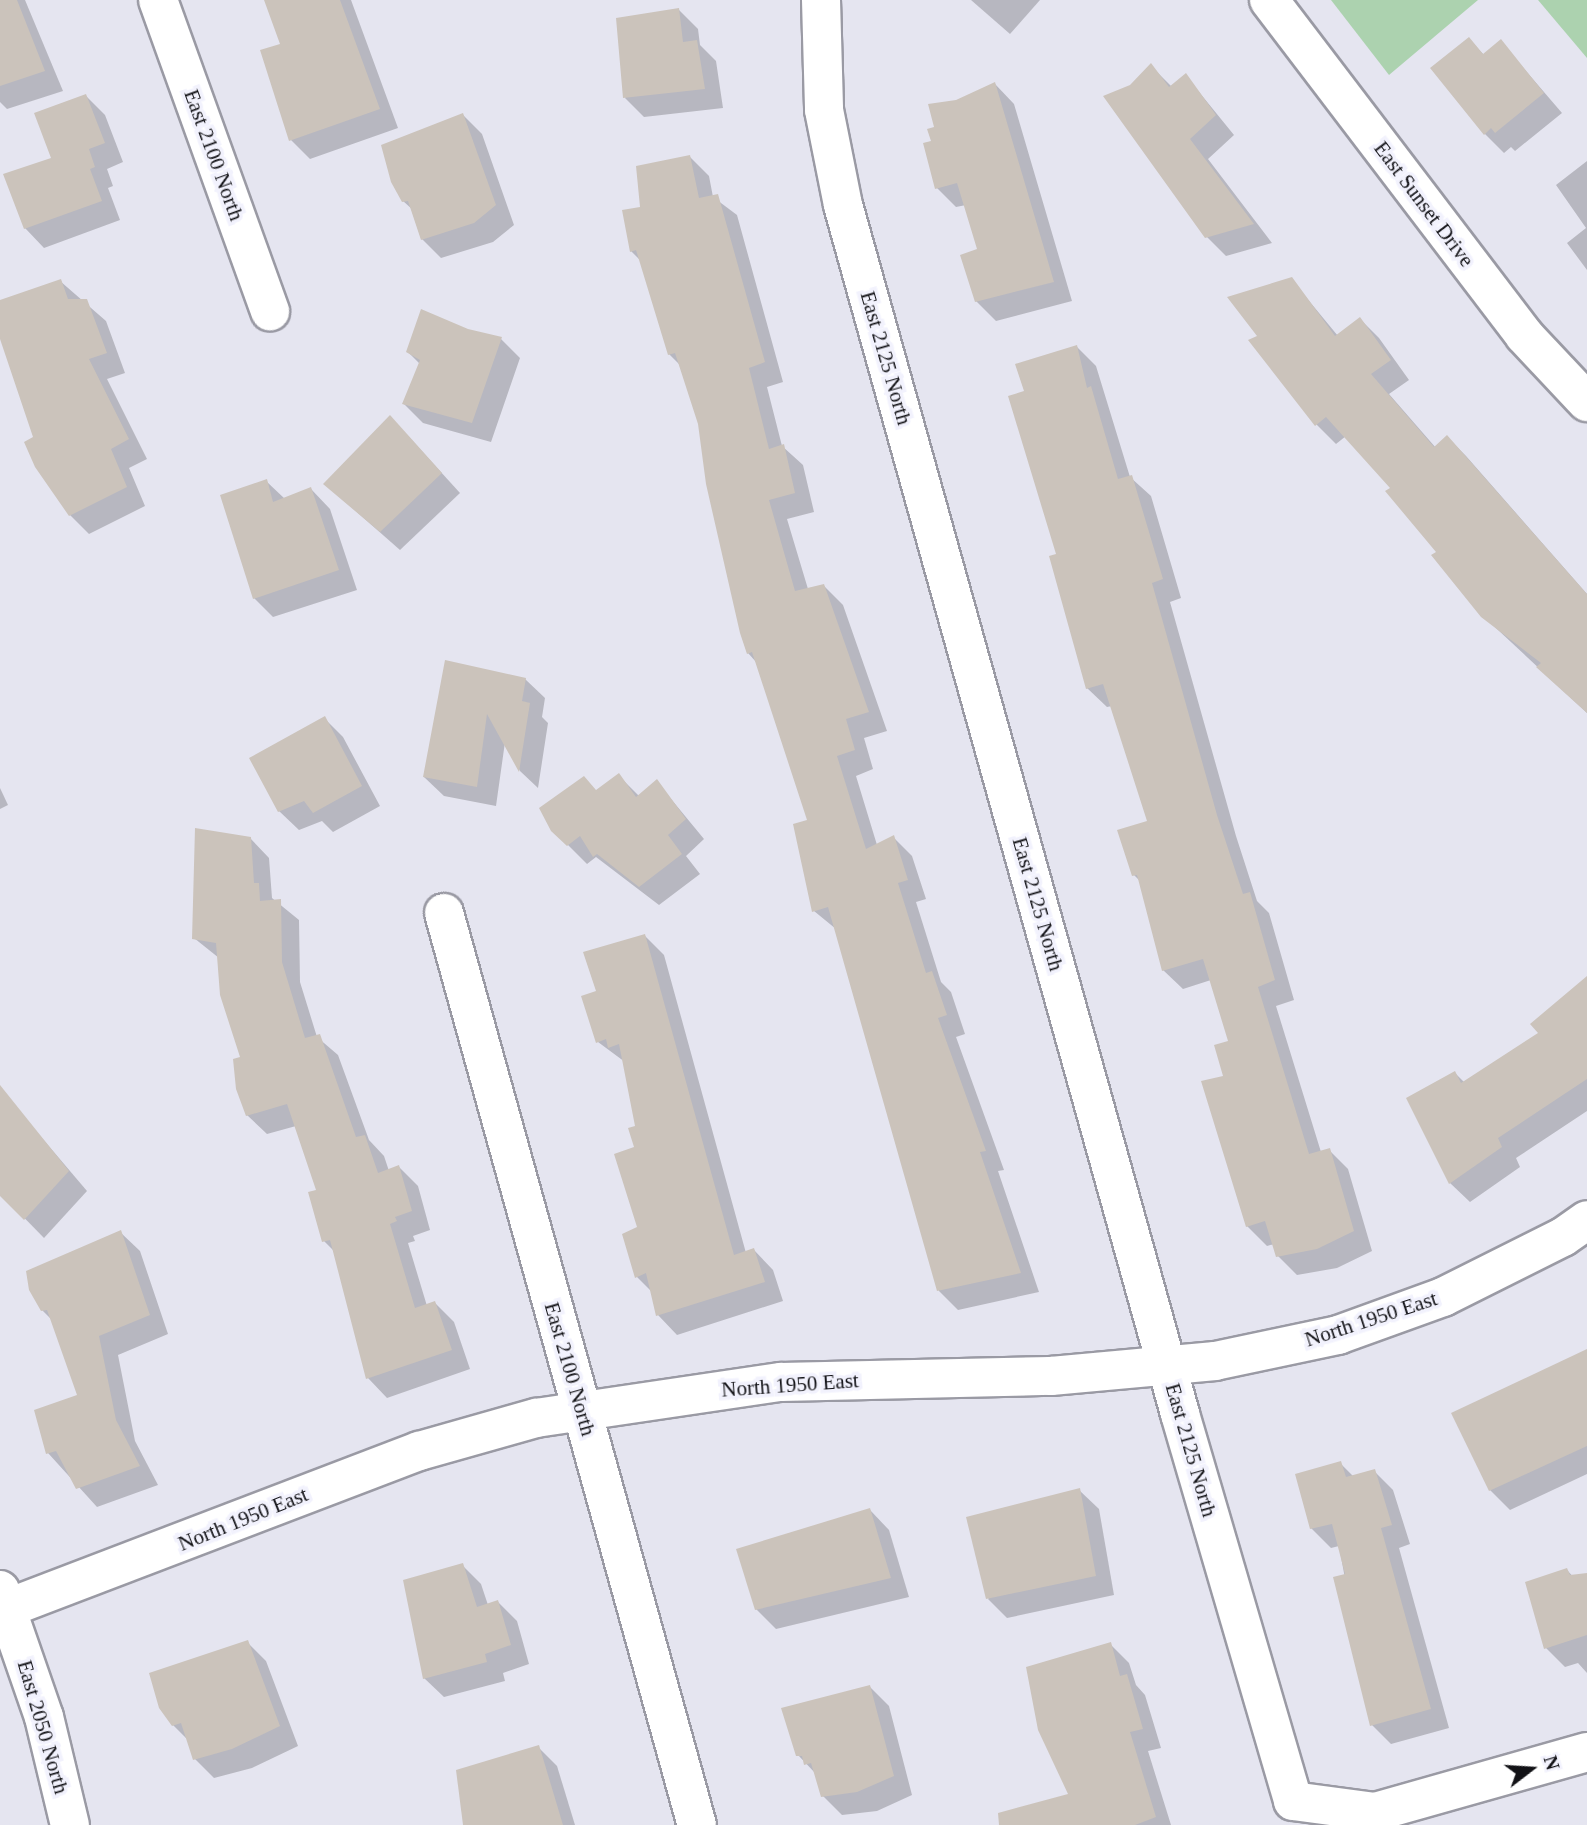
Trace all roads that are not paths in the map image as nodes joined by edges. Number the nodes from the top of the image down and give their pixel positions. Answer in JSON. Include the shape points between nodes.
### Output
{"nodes":[{"id":1,"x":158,"y":0,"type":"edge"},
{"id":2,"x":821,"y":0,"type":"edge"},
{"id":3,"x":1269,"y":0,"type":"edge"},
{"id":4,"x":270,"y":311,"type":"dead end"},
{"id":5,"x":1587,"y":402,"type":"edge"},
{"id":6,"x":444,"y":914,"type":"dead end"},
{"id":7,"x":1587,"y":1220,"type":"edge"},
{"id":8,"x":1167,"y":1366,"type":"junction"},
{"id":9,"x":581,"y":1409,"type":"junction"},
{"id":10,"x":2,"y":1603,"type":"edge"},
{"id":11,"x":1587,"y":1752,"type":"edge"},
{"id":12,"x":70,"y":1825,"type":"edge"},
{"id":13,"x":697,"y":1825,"type":"edge"}],
"edges":[{"from":1,"to":4,"type":"street","name":"East 2100 North"},
{"from":2,"to":8,"type":"street","name":"East 2125 North","via":[[824,110],[843,205]]},
{"from":3,"to":5,"type":"street","name":"East Sunset Drive","via":[[1524,335]]},
{"from":6,"to":9,"type":"street","name":"East 2100 North"},
{"from":7,"to":8,"type":"street","name":"North 1950 East","via":[[1563,1237],[1443,1297],[1338,1335],[1215,1361]]},
{"from":8,"to":9,"type":"street","name":"North 1950 East","via":[[1051,1376],[781,1381]]},
{"from":8,"to":11,"type":"street","name":"East 2125 North","via":[[1293,1801],[1375,1812]]},
{"from":9,"to":10,"type":"street","name":"North 1950 East","via":[[419,1451]]},
{"from":9,"to":13,"type":"street","name":"East 2100 North"},
{"from":10,"to":12,"type":"street","name":"East 2050 North","via":[[44,1717]]}]}
